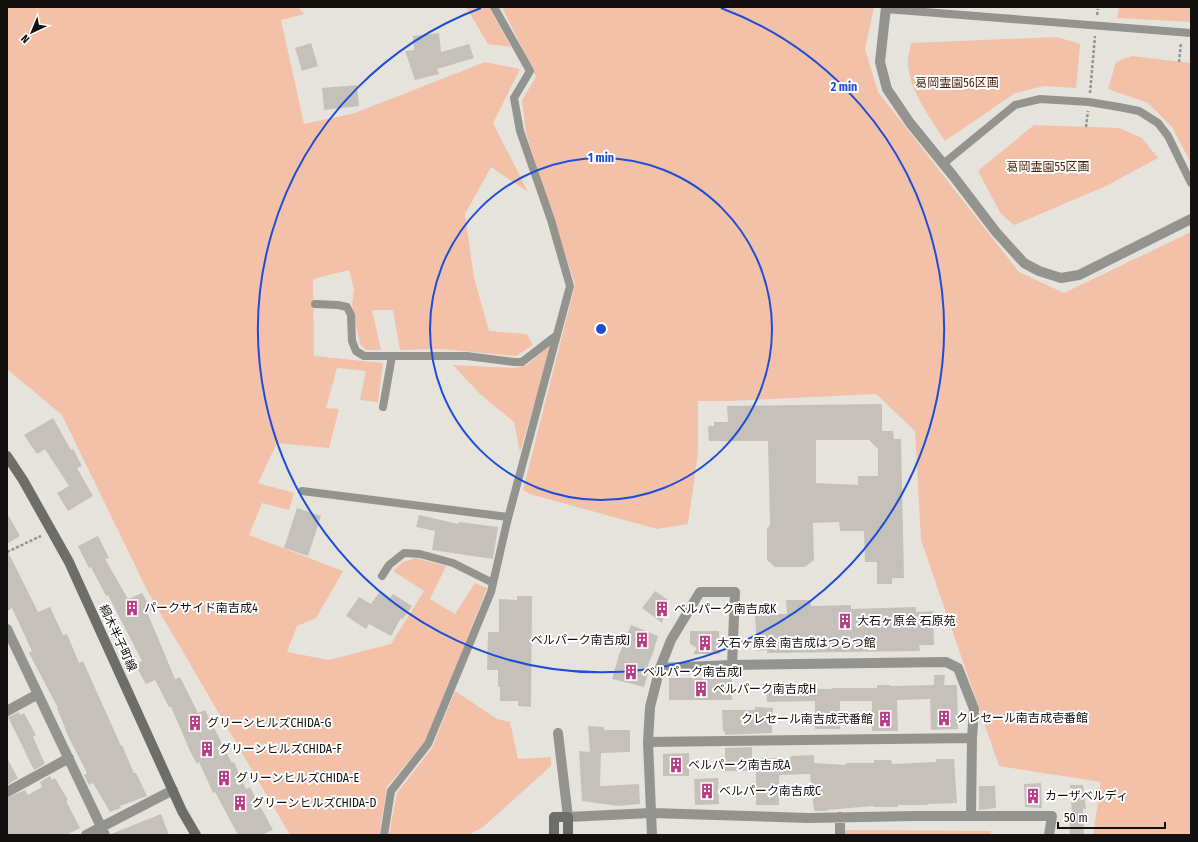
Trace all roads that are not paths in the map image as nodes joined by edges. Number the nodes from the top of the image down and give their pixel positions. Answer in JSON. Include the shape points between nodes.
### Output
{"nodes":[{"id":1,"x":494,"y":7,"type":"edge"},
{"id":2,"x":886,"y":8,"type":"edge"},
{"id":3,"x":1191,"y":33,"type":"edge"},
{"id":4,"x":943,"y":164,"type":"junction"},
{"id":5,"x":1191,"y":183,"type":"edge"},
{"id":6,"x":1191,"y":219,"type":"edge"},
{"id":7,"x":316,"y":304,"type":"dead end"},
{"id":8,"x":557,"y":335,"type":"junction"},
{"id":9,"x":392,"y":356,"type":"junction"},
{"id":10,"x":383,"y":407,"type":"dead end"},
{"id":11,"x":7,"y":456,"type":"edge"},
{"id":12,"x":302,"y":491,"type":"dead end"},
{"id":13,"x":508,"y":517,"type":"junction"},
{"id":14,"x":382,"y":576,"type":"dead end"},
{"id":15,"x":493,"y":583,"type":"junction"},
{"id":16,"x":7,"y":629,"type":"edge"},
{"id":17,"x":732,"y":665,"type":"junction"},
{"id":18,"x":660,"y":668,"type":"junction"},
{"id":19,"x":38,"y":694,"type":"junction"},
{"id":20,"x":7,"y":711,"type":"edge"},
{"id":21,"x":558,"y":733,"type":"dead end"},
{"id":22,"x":972,"y":738,"type":"junction"},
{"id":23,"x":648,"y":742,"type":"junction"},
{"id":24,"x":69,"y":758,"type":"junction"},
{"id":25,"x":173,"y":790,"type":"junction"},
{"id":26,"x":7,"y":792,"type":"edge"},
{"id":27,"x":651,"y":813,"type":"junction"},
{"id":28,"x":971,"y":816,"type":"junction"},
{"id":29,"x":568,"y":817,"type":"junction"},
{"id":30,"x":840,"y":817,"type":"junction"},
{"id":31,"x":103,"y":831,"type":"edge"},
{"id":32,"x":86,"y":835,"type":"edge"},
{"id":33,"x":196,"y":835,"type":"edge"},
{"id":34,"x":384,"y":835,"type":"edge"},
{"id":35,"x":554,"y":835,"type":"edge"},
{"id":36,"x":568,"y":835,"type":"edge"},
{"id":37,"x":652,"y":835,"type":"edge"},
{"id":38,"x":840,"y":835,"type":"edge"},
{"id":39,"x":1049,"y":835,"type":"edge"}],
"edges":[{"from":1,"to":8,"type":"lane","via":[[530,71],[514,98],[520,131],[551,220],[570,286]]},
{"from":2,"to":3,"type":"lane"},
{"from":2,"to":4,"type":"street","via":[[880,62],[887,89]]},
{"from":4,"to":5,"type":"lane","via":[[1016,105],[1040,99],[1089,102],[1139,111],[1158,123],[1168,136]]},
{"from":4,"to":6,"type":"street","via":[[996,232],[1024,263],[1061,278],[1079,275]]},
{"from":7,"to":9,"type":"lane","via":[[347,307],[351,315],[352,341],[356,351],[364,356]]},
{"from":8,"to":9,"type":"lane","via":[[522,362],[467,356]]},
{"from":8,"to":13,"type":"lane"},
{"from":9,"to":10,"type":"lane"},
{"from":11,"to":25,"type":"street","name":"綱木半子町線","via":[[69,562]]},
{"from":12,"to":13,"type":"lane"},
{"from":13,"to":15,"type":"lane"},
{"from":14,"to":15,"type":"lane","via":[[388,564],[404,552],[453,563]]},
{"from":15,"to":34,"type":"lane","via":[[428,744],[391,791]]},
{"from":16,"to":19,"type":"street"},
{"from":17,"to":18,"type":"street"},
{"from":17,"to":18,"type":"street","via":[[735,592],[700,592],[670,640]]},
{"from":17,"to":22,"type":"street","via":[[946,662],[958,668],[974,710]]},
{"from":18,"to":23,"type":"street","via":[[650,707]]},
{"from":19,"to":20,"type":"street"},
{"from":19,"to":24,"type":"street"},
{"from":21,"to":29,"type":"street"},
{"from":22,"to":23,"type":"street"},
{"from":22,"to":28,"type":"street"},
{"from":23,"to":27,"type":"street"},
{"from":24,"to":26,"type":"street"},
{"from":24,"to":31,"type":"street"},
{"from":25,"to":31,"type":"street"},
{"from":25,"to":33,"type":"street","name":"綱木半子町線"},
{"from":27,"to":29,"type":"street"},
{"from":27,"to":30,"type":"street"},
{"from":27,"to":37,"type":"street"},
{"from":28,"to":30,"type":"street"},
{"from":28,"to":39,"type":"street","via":[[1052,816]]},
{"from":29,"to":35,"type":"street","via":[[554,817]]},
{"from":29,"to":36,"type":"street"},
{"from":30,"to":38,"type":"street"},
{"from":31,"to":32,"type":"street"}]}
